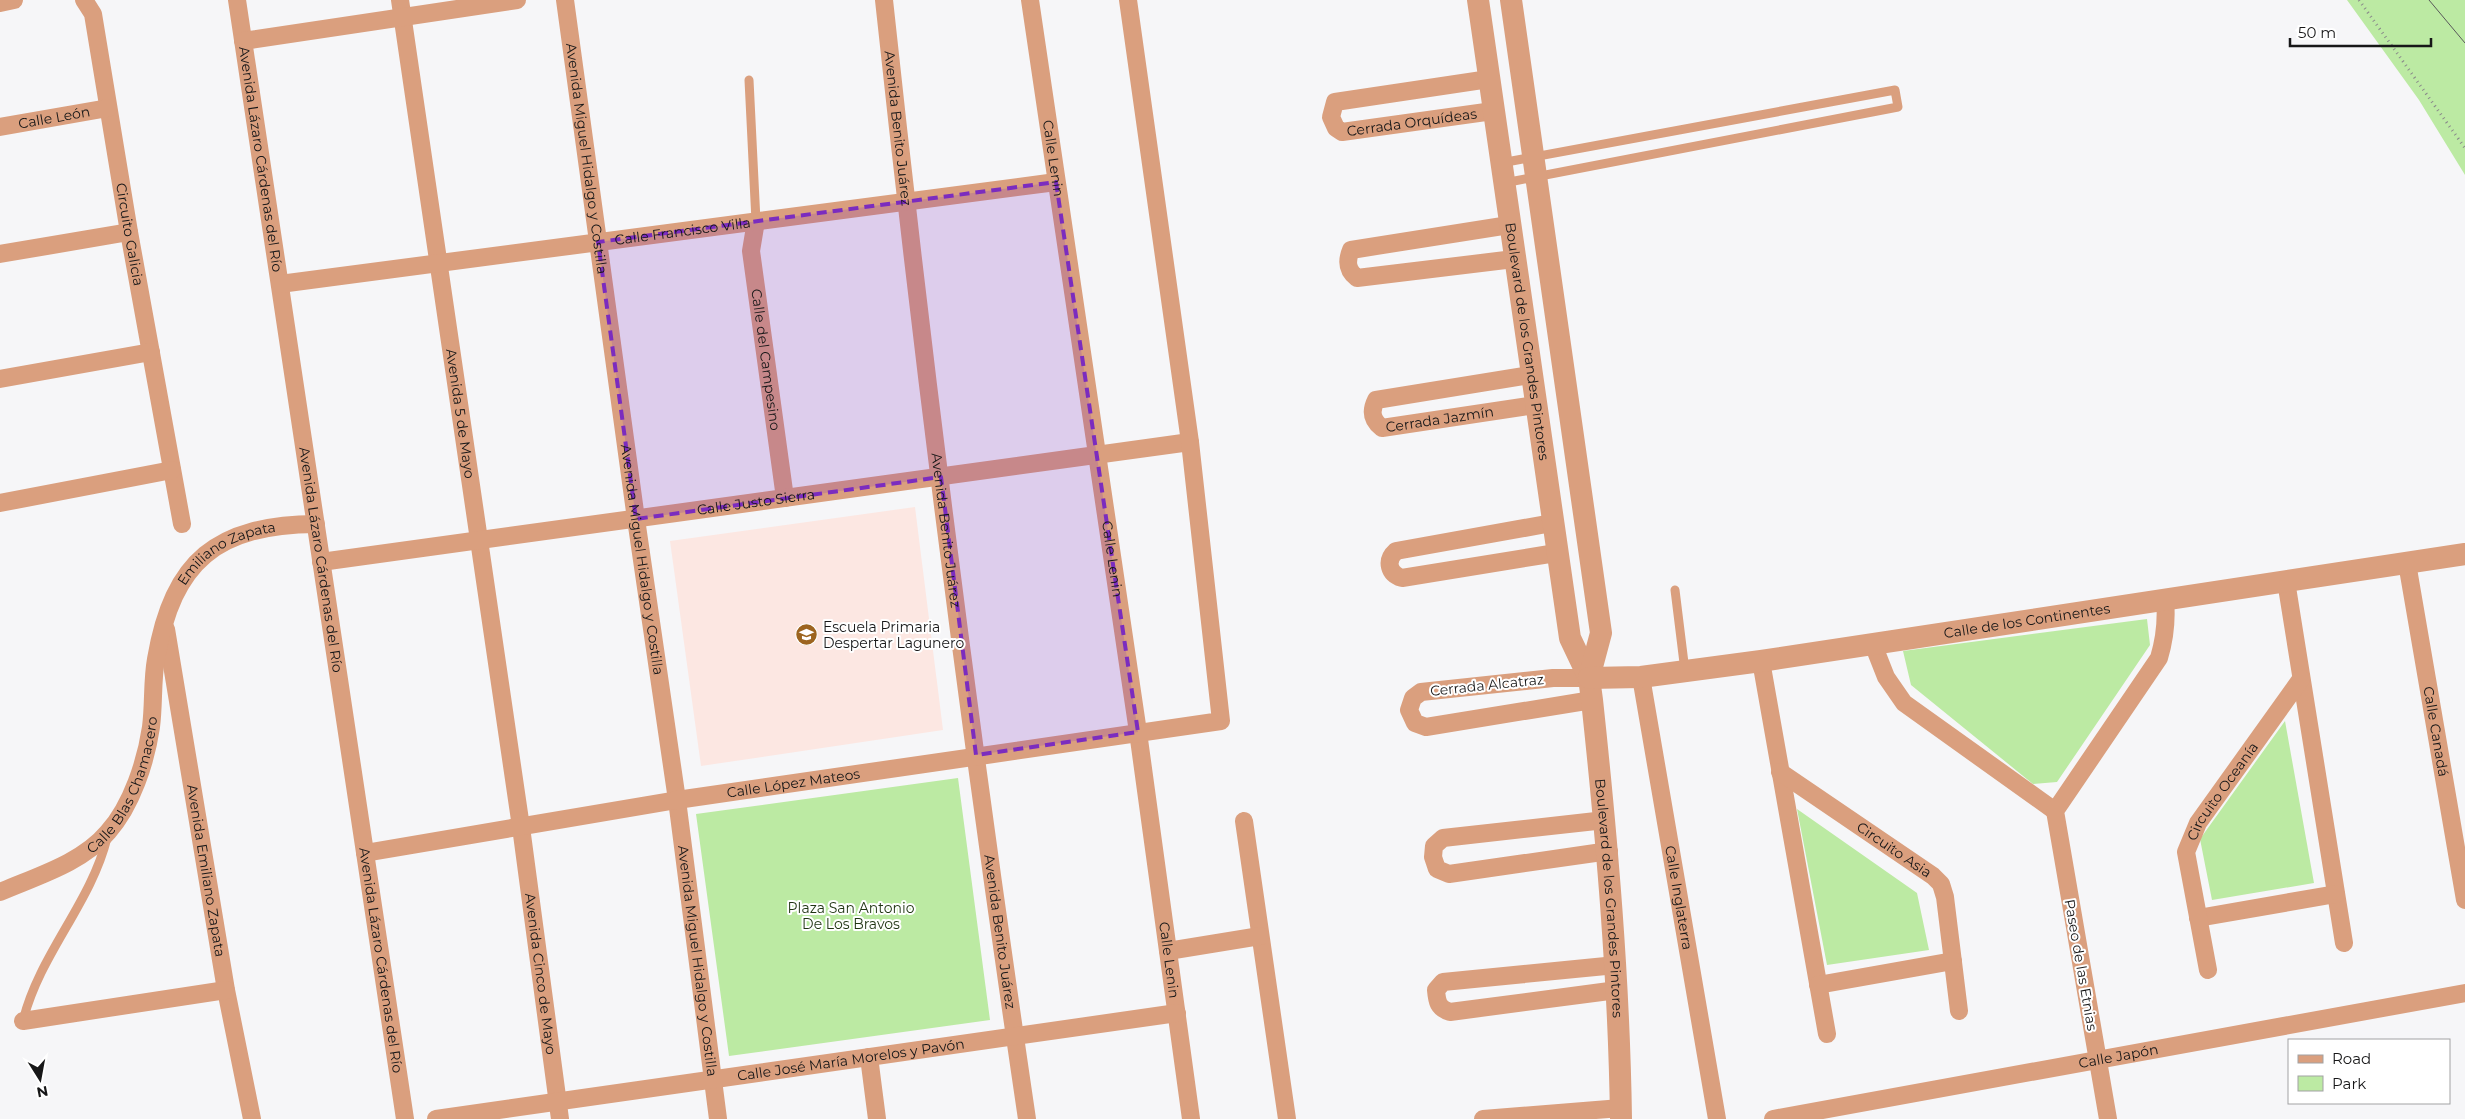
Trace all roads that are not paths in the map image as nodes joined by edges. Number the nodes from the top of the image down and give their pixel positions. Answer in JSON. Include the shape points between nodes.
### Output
{"nodes":[{"id":1,"x":14,"y":0,"type":"edge"},
{"id":2,"x":84,"y":0,"type":"edge"},
{"id":3,"x":237,"y":0,"type":"edge"},
{"id":4,"x":517,"y":0,"type":"edge"},
{"id":5,"x":565,"y":0,"type":"edge"},
{"id":6,"x":884,"y":0,"type":"edge"},
{"id":7,"x":1030,"y":0,"type":"edge"},
{"id":8,"x":1128,"y":0,"type":"edge"},
{"id":9,"x":1478,"y":0,"type":"edge"},
{"id":10,"x":1511,"y":0,"type":"edge"},
{"id":11,"x":0,"y":3,"type":"edge"},
{"id":12,"x":401,"y":8,"type":"edge"},
{"id":13,"x":243,"y":41,"type":"junction"},
{"id":14,"x":1489,"y":79,"type":"junction"},
{"id":15,"x":749,"y":80,"type":"dead end"},
{"id":16,"x":108,"y":108,"type":"junction"},
{"id":17,"x":1493,"y":111,"type":"junction"},
{"id":18,"x":0,"y":126,"type":"edge"},
{"id":19,"x":1534,"y":168,"type":"junction"},
{"id":20,"x":1502,"y":173,"type":"junction"},
{"id":21,"x":1056,"y":182,"type":"junction"},
{"id":22,"x":906,"y":202,"type":"junction"},
{"id":23,"x":756,"y":222,"type":"junction"},
{"id":24,"x":1501,"y":226,"type":"junction"},
{"id":25,"x":129,"y":232,"type":"junction"},
{"id":26,"x":598,"y":242,"type":"junction"},
{"id":27,"x":0,"y":254,"type":"edge"},
{"id":28,"x":1505,"y":260,"type":"junction"},
{"id":29,"x":437,"y":263,"type":"junction"},
{"id":30,"x":280,"y":284,"type":"junction"},
{"id":31,"x":151,"y":352,"type":"junction"},
{"id":32,"x":1530,"y":375,"type":"junction"},
{"id":33,"x":0,"y":378,"type":"edge"},
{"id":34,"x":1535,"y":405,"type":"junction"},
{"id":35,"x":1190,"y":442,"type":"junction"},
{"id":36,"x":1096,"y":455,"type":"junction"},
{"id":37,"x":172,"y":470,"type":"junction"},
{"id":38,"x":941,"y":477,"type":"junction"},
{"id":39,"x":785,"y":498,"type":"junction"},
{"id":40,"x":0,"y":503,"type":"edge"},
{"id":41,"x":636,"y":519,"type":"junction"},
{"id":42,"x":1552,"y":523,"type":"junction"},
{"id":43,"x":182,"y":524,"type":"dead end"},
{"id":44,"x":316,"y":524,"type":"junction"},
{"id":45,"x":478,"y":541,"type":"junction"},
{"id":46,"x":1556,"y":553,"type":"junction"},
{"id":47,"x":2465,"y":554,"type":"edge"},
{"id":48,"x":321,"y":562,"type":"junction"},
{"id":49,"x":2407,"y":563,"type":"junction"},
{"id":50,"x":2286,"y":582,"type":"junction"},
{"id":51,"x":1675,"y":590,"type":"dead end"},
{"id":52,"x":2165,"y":600,"type":"junction"},
{"id":53,"x":165,"y":622,"type":"junction"},
{"id":54,"x":1873,"y":644,"type":"junction"},
{"id":55,"x":1761,"y":660,"type":"junction"},
{"id":56,"x":1685,"y":671,"type":"junction"},
{"id":57,"x":1641,"y":677,"type":"junction"},
{"id":58,"x":1590,"y":678,"type":"junction"},
{"id":59,"x":2301,"y":679,"type":"junction"},
{"id":60,"x":1592,"y":700,"type":"junction"},
{"id":61,"x":1138,"y":732,"type":"junction"},
{"id":62,"x":976,"y":755,"type":"junction"},
{"id":63,"x":1780,"y":772,"type":"junction"},
{"id":64,"x":677,"y":800,"type":"junction"},
{"id":65,"x":2055,"y":811,"type":"junction"},
{"id":66,"x":1605,"y":820,"type":"junction"},
{"id":67,"x":1244,"y":821,"type":"dead end"},
{"id":68,"x":521,"y":827,"type":"junction"},
{"id":69,"x":109,"y":831,"type":"junction"},
{"id":70,"x":1609,"y":851,"type":"junction"},
{"id":71,"x":365,"y":853,"type":"junction"},
{"id":72,"x":0,"y":892,"type":"edge"},
{"id":73,"x":2336,"y":894,"type":"junction"},
{"id":74,"x":2465,"y":900,"type":"edge"},
{"id":75,"x":2198,"y":918,"type":"junction"},
{"id":76,"x":1260,"y":936,"type":"junction"},
{"id":77,"x":2344,"y":943,"type":"dead end"},
{"id":78,"x":1168,"y":951,"type":"junction"},
{"id":79,"x":1953,"y":961,"type":"junction"},
{"id":80,"x":1616,"y":965,"type":"junction"},
{"id":81,"x":2208,"y":970,"type":"dead end"},
{"id":82,"x":1818,"y":985,"type":"junction"},
{"id":83,"x":226,"y":990,"type":"junction"},
{"id":84,"x":1617,"y":990,"type":"junction"},
{"id":85,"x":2465,"y":993,"type":"edge"},
{"id":86,"x":1959,"y":1011,"type":"dead end"},
{"id":87,"x":1177,"y":1013,"type":"junction"},
{"id":88,"x":23,"y":1021,"type":"joint"},
{"id":89,"x":1827,"y":1034,"type":"dead end"},
{"id":90,"x":1015,"y":1037,"type":"junction"},
{"id":91,"x":869,"y":1057,"type":"junction"},
{"id":92,"x":2096,"y":1059,"type":"junction"},
{"id":93,"x":713,"y":1080,"type":"junction"},
{"id":94,"x":559,"y":1110,"type":"edge"},
{"id":95,"x":1621,"y":1113,"type":"edge"},
{"id":96,"x":252,"y":1119,"type":"edge"},
{"id":97,"x":405,"y":1119,"type":"edge"},
{"id":98,"x":436,"y":1119,"type":"edge"},
{"id":99,"x":718,"y":1119,"type":"edge"},
{"id":100,"x":877,"y":1119,"type":"edge"},
{"id":101,"x":1027,"y":1119,"type":"edge"},
{"id":102,"x":1191,"y":1119,"type":"edge"},
{"id":103,"x":1287,"y":1119,"type":"edge"},
{"id":104,"x":1483,"y":1119,"type":"edge"},
{"id":105,"x":1717,"y":1119,"type":"edge"},
{"id":106,"x":1773,"y":1119,"type":"edge"},
{"id":107,"x":2108,"y":1119,"type":"edge"}],
"edges":[{"from":1,"to":11,"type":"street"},
{"from":2,"to":16,"type":"street","name":"Circuito Galicia","via":[[93,14]]},
{"from":3,"to":13,"type":"street","name":"Avenida Lázaro Cárdenas del Río"},
{"from":4,"to":12,"type":"street"},
{"from":5,"to":26,"type":"street","name":"Avenida Miguel Hidalgo y Costilla"},
{"from":6,"to":22,"type":"street","name":"Avenida Benito Juárez"},
{"from":7,"to":21,"type":"street","name":"Calle Lenin"},
{"from":8,"to":35,"type":"street"},
{"from":9,"to":14,"type":"street","name":"Boulevard de los Grandes Pintores"},
{"from":10,"to":19,"type":"street","name":"Boulevard de los Grandes Pintores"},
{"from":12,"to":13,"type":"street"},
{"from":12,"to":29,"type":"street","name":"Avenida 5 de Mayo"},
{"from":13,"to":30,"type":"street","name":"Avenida Lázaro Cárdenas del Río"},
{"from":14,"to":17,"type":"street","name":"Boulevard de los Grandes Pintores"},
{"from":14,"to":17,"type":"street","name":"Cerrada Orquídeas","via":[[1335,102],[1331,117],[1342,132]]},
{"from":15,"to":23,"type":"lane"},
{"from":16,"to":18,"type":"street","name":"Calle León"},
{"from":16,"to":25,"type":"street","name":"Circuito Galicia"},
{"from":17,"to":20,"type":"street","name":"Boulevard de los Grandes Pintores"},
{"from":19,"to":19,"type":"lane","via":[[1898,107],[1895,90]]},
{"from":19,"to":20,"type":"lane"},
{"from":19,"to":20,"type":"lane"},
{"from":19,"to":58,"type":"street","name":"Boulevard de los Grandes Pintores","via":[[1601,633]]},
{"from":20,"to":24,"type":"street","name":"Boulevard de los Grandes Pintores"},
{"from":21,"to":22,"type":"street","name":"Calle Francisco Villa"},
{"from":21,"to":36,"type":"street","name":"Calle Lenin"},
{"from":22,"to":23,"type":"street","name":"Calle Francisco Villa"},
{"from":22,"to":38,"type":"street","name":"Avenida Benito Juárez"},
{"from":23,"to":26,"type":"street","name":"Calle Francisco Villa"},
{"from":23,"to":39,"type":"street","name":"Calle del Campesino","via":[[751,251]]},
{"from":24,"to":28,"type":"street","name":"Boulevard de los Grandes Pintores"},
{"from":24,"to":28,"type":"street","via":[[1351,250],[1348,266],[1357,278]]},
{"from":25,"to":27,"type":"street"},
{"from":25,"to":31,"type":"street","name":"Circuito Galicia"},
{"from":26,"to":29,"type":"street","name":"Calle Francisco Villa"},
{"from":26,"to":41,"type":"street","name":"Avenida Miguel Hidalgo y Costilla"},
{"from":28,"to":32,"type":"street","name":"Boulevard de los Grandes Pintores"},
{"from":29,"to":30,"type":"street","name":"Calle Francisco Villa"},
{"from":29,"to":45,"type":"street","name":"Avenida 5 de Mayo"},
{"from":30,"to":44,"type":"street","name":"Avenida Lázaro Cárdenas del Río"},
{"from":31,"to":33,"type":"street"},
{"from":31,"to":37,"type":"street","name":"Circuito Galicia"},
{"from":32,"to":34,"type":"street","name":"Boulevard de los Grandes Pintores"},
{"from":32,"to":34,"type":"street","name":"Cerrada Jazmín","via":[[1376,400],[1372,416],[1382,428]]},
{"from":34,"to":42,"type":"street","name":"Boulevard de los Grandes Pintores"},
{"from":35,"to":36,"type":"street","name":"Calle Justo Sierra"},
{"from":35,"to":61,"type":"street","name":"Calle López Mateos","via":[[1221,721]]},
{"from":36,"to":38,"type":"street","name":"Calle Justo Sierra"},
{"from":36,"to":61,"type":"street","name":"Calle Lenin"},
{"from":37,"to":40,"type":"street"},
{"from":37,"to":43,"type":"street","name":"Circuito Galicia"},
{"from":38,"to":39,"type":"street","name":"Calle Justo Sierra"},
{"from":38,"to":62,"type":"street","name":"Avenida Benito Juárez"},
{"from":39,"to":41,"type":"street","name":"Calle Justo Sierra"},
{"from":41,"to":45,"type":"street","name":"Calle Justo Sierra"},
{"from":41,"to":64,"type":"street","name":"Avenida Miguel Hidalgo y Costilla"},
{"from":42,"to":46,"type":"street","name":"Boulevard de los Grandes Pintores"},
{"from":42,"to":46,"type":"street","via":[[1396,551],[1390,567],[1402,578]]},
{"from":44,"to":48,"type":"street","name":"Avenida Lázaro Cárdenas del Río"},
{"from":44,"to":53,"type":"street","name":"Emiliano Zapata","via":[[283,524],[247,531],[213,548],[185,576]]},
{"from":45,"to":48,"type":"street","name":"Calle Justo Sierra"},
{"from":45,"to":68,"type":"street","name":"Avenida 5 de Mayo"},
{"from":46,"to":58,"type":"street","name":"Boulevard de los Grandes Pintores","via":[[1570,638]]},
{"from":47,"to":49,"type":"street","name":"Calle de los Continentes"},
{"from":48,"to":71,"type":"street","name":"Avenida Lázaro Cárdenas del Río"},
{"from":49,"to":50,"type":"street","name":"Calle de los Continentes"},
{"from":49,"to":74,"type":"street","name":"Calle Canadá"},
{"from":50,"to":52,"type":"street","name":"Calle de los Continentes"},
{"from":50,"to":59,"type":"street"},
{"from":51,"to":56,"type":"lane"},
{"from":52,"to":54,"type":"street","name":"Calle de los Continentes"},
{"from":52,"to":65,"type":"street","via":[[2167,621],[2159,658]]},
{"from":53,"to":69,"type":"street","name":"Calle Blas Chamacero","via":[[156,660],[145,752],[125,806]]},
{"from":53,"to":83,"type":"street","name":"Avenida Emiliano Zapata"},
{"from":54,"to":55,"type":"street","name":"Calle de los Continentes"},
{"from":54,"to":65,"type":"street","via":[[1886,677],[1904,703]]},
{"from":55,"to":56,"type":"street","name":"Calle de los Continentes"},
{"from":55,"to":63,"type":"street"},
{"from":56,"to":57,"type":"street","name":"Calle de los Continentes"},
{"from":57,"to":58,"type":"street","name":"Calle de los Continentes"},
{"from":57,"to":105,"type":"street","name":"Calle Inglaterra"},
{"from":58,"to":60,"type":"street","name":"Boulevard de los Grandes Pintores"},
{"from":58,"to":60,"type":"street","name":"Cerrada Alcatraz","via":[[1553,678],[1421,692],[1413,698],[1409,710],[1415,723],[1426,727]]},
{"from":59,"to":73,"type":"street"},
{"from":59,"to":75,"type":"street","name":"Circuito Oceanía","via":[[2198,823],[2186,852]]},
{"from":60,"to":66,"type":"street","name":"Boulevard de los Grandes Pintores"},
{"from":61,"to":62,"type":"street","name":"Calle López Mateos"},
{"from":61,"to":78,"type":"street","name":"Calle Lenin"},
{"from":62,"to":64,"type":"street","name":"Calle López Mateos"},
{"from":62,"to":90,"type":"street","name":"Avenida Benito Juárez"},
{"from":63,"to":79,"type":"street","name":"Circuito Asia","via":[[1933,876],[1945,897]]},
{"from":63,"to":82,"type":"street"},
{"from":64,"to":68,"type":"street","name":"Calle López Mateos"},
{"from":64,"to":93,"type":"street","name":"Avenida Miguel Hidalgo y Costilla"},
{"from":65,"to":92,"type":"street","name":"Paseo de las Etnias"},
{"from":66,"to":70,"type":"street","name":"Boulevard de los Grandes Pintores"},
{"from":66,"to":70,"type":"street","via":[[1443,838],[1434,846],[1432,857],[1437,869],[1449,874]]},
{"from":67,"to":76,"type":"street"},
{"from":68,"to":71,"type":"street","name":"Calle López Mateos"},
{"from":68,"to":94,"type":"street","name":"Avenida Cinco de Mayo"},
{"from":69,"to":72,"type":"street","name":"Calle Blas Chamacero","via":[[85,853]]},
{"from":69,"to":88,"type":"lane","via":[[101,863],[35,986]]},
{"from":70,"to":80,"type":"street","name":"Boulevard de los Grandes Pintores"},
{"from":71,"to":97,"type":"street","name":"Avenida Lázaro Cárdenas del Río"},
{"from":73,"to":75,"type":"street"},
{"from":73,"to":77,"type":"street"},
{"from":75,"to":81,"type":"street","name":"Circuito Oceanía"},
{"from":76,"to":78,"type":"street"},
{"from":76,"to":103,"type":"street"},
{"from":78,"to":87,"type":"street","name":"Calle Lenin"},
{"from":79,"to":82,"type":"street"},
{"from":79,"to":86,"type":"street","name":"Circuito Asia"},
{"from":80,"to":84,"type":"street","name":"Boulevard de los Grandes Pintores"},
{"from":80,"to":84,"type":"street","via":[[1443,982],[1436,990],[1437,1002],[1450,1012]]},
{"from":82,"to":89,"type":"street"},
{"from":83,"to":88,"type":"street"},
{"from":83,"to":96,"type":"street","name":"Avenida Emiliano Zapata"},
{"from":84,"to":95,"type":"street","name":"Boulevard de los Grandes Pintores"},
{"from":85,"to":92,"type":"street","name":"Calle Japón"},
{"from":87,"to":90,"type":"street","name":"Calle José María Morelos y Pavón"},
{"from":87,"to":102,"type":"street","name":"Calle Lenin"},
{"from":90,"to":91,"type":"street","name":"Calle José María Morelos y Pavón"},
{"from":90,"to":101,"type":"street","name":"Avenida Benito Juárez"},
{"from":91,"to":93,"type":"street","name":"Calle José María Morelos y Pavón"},
{"from":91,"to":100,"type":"street"},
{"from":92,"to":106,"type":"street","name":"Calle Japón"},
{"from":92,"to":107,"type":"street","name":"Paseo de las Etnias"},
{"from":93,"to":94,"type":"street","name":"Calle José María Morelos y Pavón"},
{"from":93,"to":99,"type":"street","name":"Avenida Miguel Hidalgo y Costilla"},
{"from":94,"to":98,"type":"street","name":"Calle José María Morelos y Pavón"},
{"from":95,"to":104,"type":"street"}]}
